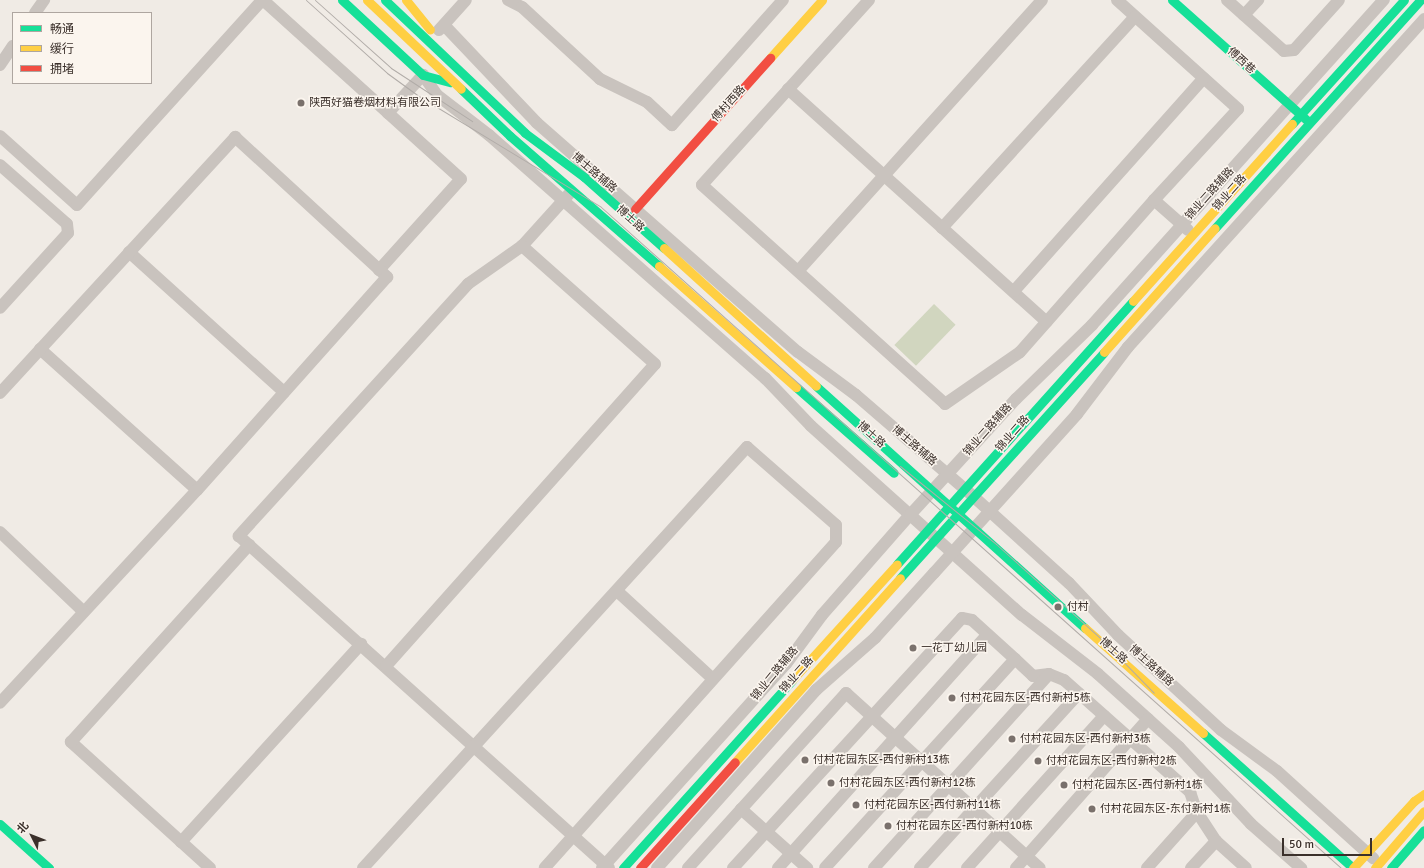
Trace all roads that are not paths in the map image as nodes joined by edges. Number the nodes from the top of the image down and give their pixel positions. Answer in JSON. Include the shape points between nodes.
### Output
{"nodes":[{"id":1,"x":44,"y":0,"type":"edge"},
{"id":2,"x":262,"y":0,"type":"edge"},
{"id":3,"x":342,"y":0,"type":"edge"},
{"id":4,"x":367,"y":0,"type":"edge"},
{"id":5,"x":406,"y":0,"type":"edge"},
{"id":6,"x":466,"y":0,"type":"edge"},
{"id":7,"x":508,"y":0,"type":"edge"},
{"id":8,"x":783,"y":0,"type":"edge"},
{"id":9,"x":822,"y":0,"type":"edge"},
{"id":10,"x":869,"y":0,"type":"edge"},
{"id":11,"x":1042,"y":0,"type":"edge"},
{"id":12,"x":1117,"y":0,"type":"edge"},
{"id":13,"x":1172,"y":0,"type":"edge"},
{"id":14,"x":1227,"y":0,"type":"edge"},
{"id":15,"x":1258,"y":0,"type":"edge"},
{"id":16,"x":1339,"y":0,"type":"edge"},
{"id":17,"x":1384,"y":0,"type":"edge"},
{"id":18,"x":1404,"y":0,"type":"edge"},
{"id":19,"x":1420,"y":0,"type":"edge"},
{"id":20,"x":387,"y":2,"type":"edge"},
{"id":21,"x":36,"y":12,"type":"edge"},
{"id":22,"x":1244,"y":15,"type":"junction"},
{"id":23,"x":1135,"y":17,"type":"junction"},
{"id":24,"x":1424,"y":19,"type":"edge"},
{"id":25,"x":444,"y":25,"type":"junction"},
{"id":26,"x":435,"y":35,"type":"junction"},
{"id":27,"x":12,"y":47,"type":"edge"},
{"id":28,"x":0,"y":65,"type":"edge"},
{"id":29,"x":457,"y":69,"type":"junction"},
{"id":30,"x":423,"y":75,"type":"junction"},
{"id":31,"x":1204,"y":78,"type":"junction"},
{"id":32,"x":451,"y":82,"type":"junction"},
{"id":33,"x":788,"y":89,"type":"junction"},
{"id":34,"x":1290,"y":105,"type":"junction"},
{"id":35,"x":388,"y":112,"type":"junction"},
{"id":36,"x":1301,"y":114,"type":"junction"},
{"id":37,"x":1310,"y":123,"type":"junction"},
{"id":38,"x":0,"y":136,"type":"edge"},
{"id":39,"x":0,"y":165,"type":"edge"},
{"id":40,"x":884,"y":176,"type":"junction"},
{"id":41,"x":572,"y":190,"type":"junction"},
{"id":42,"x":563,"y":200,"type":"junction"},
{"id":43,"x":1154,"y":200,"type":"junction"},
{"id":44,"x":635,"y":209,"type":"junction"},
{"id":45,"x":1182,"y":225,"type":"junction"},
{"id":46,"x":942,"y":228,"type":"junction"},
{"id":47,"x":1197,"y":239,"type":"junction"},
{"id":48,"x":522,"y":246,"type":"junction"},
{"id":49,"x":129,"y":252,"type":"junction"},
{"id":50,"x":379,"y":270,"type":"junction"},
{"id":51,"x":799,"y":270,"type":"junction"},
{"id":52,"x":1014,"y":291,"type":"junction"},
{"id":53,"x":0,"y":308,"type":"edge"},
{"id":54,"x":1047,"y":322,"type":"junction"},
{"id":55,"x":40,"y":349,"type":"junction"},
{"id":56,"x":284,"y":392,"type":"junction"},
{"id":57,"x":0,"y":393,"type":"edge"},
{"id":58,"x":947,"y":475,"type":"junction"},
{"id":59,"x":901,"y":479,"type":"dead end"},
{"id":60,"x":964,"y":489,"type":"junction"},
{"id":61,"x":197,"y":490,"type":"junction"},
{"id":62,"x":933,"y":490,"type":"junction"},
{"id":63,"x":974,"y":497,"type":"junction"},
{"id":64,"x":930,"y":505,"type":"junction"},
{"id":65,"x":950,"y":505,"type":"junction"},
{"id":66,"x":990,"y":511,"type":"junction"},
{"id":67,"x":960,"y":513,"type":"junction"},
{"id":68,"x":910,"y":515,"type":"junction"},
{"id":69,"x":975,"y":527,"type":"junction"},
{"id":70,"x":927,"y":530,"type":"junction"},
{"id":71,"x":958,"y":530,"type":"junction"},
{"id":72,"x":0,"y":532,"type":"edge"},
{"id":73,"x":937,"y":539,"type":"junction"},
{"id":74,"x":249,"y":545,"type":"junction"},
{"id":75,"x":976,"y":546,"type":"dead end"},
{"id":76,"x":952,"y":553,"type":"junction"},
{"id":77,"x":617,"y":591,"type":"junction"},
{"id":78,"x":83,"y":611,"type":"junction"},
{"id":79,"x":987,"y":635,"type":"junction"},
{"id":80,"x":360,"y":644,"type":"junction"},
{"id":81,"x":1015,"y":659,"type":"junction"},
{"id":82,"x":386,"y":666,"type":"junction"},
{"id":83,"x":1049,"y":674,"type":"junction"},
{"id":84,"x":713,"y":679,"type":"junction"},
{"id":85,"x":1079,"y":693,"type":"junction"},
{"id":86,"x":0,"y":703,"type":"edge"},
{"id":87,"x":871,"y":716,"type":"junction"},
{"id":88,"x":1104,"y":716,"type":"junction"},
{"id":89,"x":1148,"y":719,"type":"junction"},
{"id":90,"x":895,"y":738,"type":"junction"},
{"id":91,"x":1131,"y":739,"type":"junction"},
{"id":92,"x":475,"y":746,"type":"junction"},
{"id":93,"x":922,"y":761,"type":"junction"},
{"id":94,"x":948,"y":785,"type":"junction"},
{"id":95,"x":1424,"y":794,"type":"edge"},
{"id":96,"x":974,"y":808,"type":"junction"},
{"id":97,"x":741,"y":809,"type":"junction"},
{"id":98,"x":1424,"y":811,"type":"edge"},
{"id":99,"x":1197,"y":812,"type":"junction"},
{"id":100,"x":0,"y":824,"type":"edge"},
{"id":101,"x":1424,"y":830,"type":"edge"},
{"id":102,"x":1000,"y":831,"type":"junction"},
{"id":103,"x":766,"y":832,"type":"junction"},
{"id":104,"x":574,"y":836,"type":"junction"},
{"id":105,"x":1216,"y":841,"type":"junction"},
{"id":106,"x":181,"y":842,"type":"junction"},
{"id":107,"x":1367,"y":852,"type":"junction"},
{"id":108,"x":791,"y":853,"type":"junction"},
{"id":109,"x":1027,"y":856,"type":"junction"},
{"id":110,"x":1378,"y":866,"type":"edge"},
{"id":111,"x":606,"y":867,"type":"edge"},
{"id":112,"x":1241,"y":867,"type":"edge"},
{"id":113,"x":49,"y":868,"type":"edge"},
{"id":114,"x":210,"y":868,"type":"edge"},
{"id":115,"x":363,"y":868,"type":"edge"},
{"id":116,"x":544,"y":868,"type":"edge"},
{"id":117,"x":623,"y":868,"type":"edge"},
{"id":118,"x":640,"y":868,"type":"edge"},
{"id":119,"x":657,"y":868,"type":"edge"},
{"id":120,"x":688,"y":868,"type":"edge"},
{"id":121,"x":733,"y":868,"type":"edge"},
{"id":122,"x":778,"y":868,"type":"edge"},
{"id":123,"x":807,"y":868,"type":"edge"},
{"id":124,"x":826,"y":868,"type":"edge"},
{"id":125,"x":874,"y":868,"type":"edge"},
{"id":126,"x":920,"y":868,"type":"edge"},
{"id":127,"x":967,"y":868,"type":"edge"},
{"id":128,"x":1016,"y":868,"type":"edge"},
{"id":129,"x":1040,"y":868,"type":"edge"},
{"id":130,"x":1147,"y":868,"type":"edge"},
{"id":131,"x":1191,"y":868,"type":"edge"},
{"id":132,"x":1301,"y":868,"type":"edge"},
{"id":133,"x":1353,"y":868,"type":"edge"},
{"id":134,"x":1391,"y":868,"type":"edge"}],
"edges":[{"from":1,"to":21,"type":"street"},
{"from":2,"to":35,"type":"street"},
{"from":2,"to":38,"type":"street","via":[[77,204]]},
{"from":3,"to":30,"type":"main road"},
{"from":4,"to":32,"type":"main road","name":"博士路"},
{"from":5,"to":26,"type":"main road"},
{"from":6,"to":25,"type":"street"},
{"from":7,"to":8,"type":"street","via":[[522,7],[600,79],[647,102],[672,125]]},
{"from":9,"to":44,"type":"main road","name":"傅村西路"},
{"from":10,"to":33,"type":"street"},
{"from":11,"to":40,"type":"street"},
{"from":12,"to":23,"type":"street"},
{"from":13,"to":34,"type":"main road","name":"傅西巷"},
{"from":14,"to":22,"type":"street"},
{"from":15,"to":22,"type":"street"},
{"from":16,"to":22,"type":"street","via":[[1294,50],[1284,51]]},
{"from":17,"to":34,"type":"street","name":"锦业二路辅路"},
{"from":18,"to":36,"type":"main road","name":"锦业二路"},
{"from":19,"to":37,"type":"main road","name":"锦业二路"},
{"from":20,"to":29,"type":"main road","name":"博士路"},
{"from":23,"to":31,"type":"street"},
{"from":23,"to":46,"type":"street"},
{"from":24,"to":66,"type":"street","via":[[1128,347],[1077,414]]},
{"from":25,"to":26,"type":"street"},
{"from":25,"to":44,"type":"street","name":"博士路辅路","via":[[537,123]]},
{"from":26,"to":29,"type":"main road"},
{"from":27,"to":28,"type":"street"},
{"from":29,"to":62,"type":"main road","name":"博士路","via":[[525,133],[584,177]]},
{"from":30,"to":32,"type":"main road"},
{"from":30,"to":35,"type":"street"},
{"from":30,"to":42,"type":"street","via":[[437,95],[489,135]]},
{"from":31,"to":43,"type":"street","via":[[1238,109]]},
{"from":31,"to":52,"type":"street"},
{"from":32,"to":41,"type":"main road","name":"博士路"},
{"from":33,"to":40,"type":"street"},
{"from":33,"to":51,"type":"street","via":[[702,185]]},
{"from":34,"to":36,"type":"main road","name":"傅西巷"},
{"from":34,"to":45,"type":"street","name":"锦业二路辅路"},
{"from":35,"to":50,"type":"street","via":[[461,179]]},
{"from":36,"to":37,"type":"main road","name":"傅西巷"},
{"from":36,"to":47,"type":"main road","name":"锦业二路"},
{"from":37,"to":47,"type":"main road","name":"锦业二路"},
{"from":39,"to":53,"type":"street","via":[[67,224],[68,234]]},
{"from":40,"to":46,"type":"street"},
{"from":40,"to":51,"type":"street"},
{"from":41,"to":42,"type":"street"},
{"from":41,"to":59,"type":"main road","name":"博士路"},
{"from":42,"to":48,"type":"street"},
{"from":42,"to":68,"type":"street","via":[[765,378],[811,426]]},
{"from":43,"to":45,"type":"street"},
{"from":43,"to":54,"type":"street"},
{"from":44,"to":58,"type":"street","name":"博士路辅路","via":[[798,352],[856,395]]},
{"from":45,"to":47,"type":"street"},
{"from":45,"to":58,"type":"street","name":"锦业二路辅路","via":[[1092,325],[1016,399]]},
{"from":46,"to":52,"type":"street"},
{"from":47,"to":60,"type":"main road","name":"锦业二路"},
{"from":47,"to":63,"type":"main road","name":"锦业二路"},
{"from":48,"to":74,"type":"street","via":[[462,290],[239,536]]},
{"from":48,"to":82,"type":"street","via":[[655,364]]},
{"from":49,"to":50,"type":"street","via":[[235,137]]},
{"from":49,"to":55,"type":"street"},
{"from":49,"to":56,"type":"street"},
{"from":50,"to":56,"type":"street","via":[[387,277]]},
{"from":51,"to":54,"type":"street","via":[[945,404],[1020,352]]},
{"from":52,"to":54,"type":"street"},
{"from":55,"to":57,"type":"street"},
{"from":55,"to":61,"type":"street"},
{"from":56,"to":61,"type":"street"},
{"from":58,"to":60,"type":"street","name":"博士路辅路"},
{"from":58,"to":62,"type":"street","name":"锦业二路辅路"},
{"from":60,"to":63,"type":"street","name":"博士路辅路"},
{"from":60,"to":65,"type":"main road","name":"锦业二路"},
{"from":61,"to":78,"type":"street"},
{"from":62,"to":64,"type":"street","name":"锦业二路辅路"},
{"from":62,"to":65,"type":"main road","name":"博士路"},
{"from":63,"to":66,"type":"street","name":"博士路辅路"},
{"from":63,"to":67,"type":"main road","name":"锦业二路"},
{"from":64,"to":65,"type":"main road","name":"锦业二路"},
{"from":64,"to":68,"type":"street","name":"锦业二路辅路"},
{"from":64,"to":70,"type":"main road","name":"锦业二路"},
{"from":64,"to":71,"type":"main road"},
{"from":65,"to":67,"type":"main road","name":"博士路"},
{"from":66,"to":69,"type":"street"},
{"from":66,"to":107,"type":"street","name":"博士路辅路","via":[[1069,583],[1118,635],[1221,730],[1277,771]]},
{"from":67,"to":69,"type":"main road","name":"博士路"},
{"from":67,"to":71,"type":"main road","name":"锦业二路"},
{"from":68,"to":70,"type":"street"},
{"from":68,"to":111,"type":"street","name":"锦业二路辅路","via":[[822,615],[786,664]]},
{"from":69,"to":71,"type":"street"},
{"from":69,"to":133,"type":"main road","name":"博士路"},
{"from":70,"to":73,"type":"street"},
{"from":70,"to":117,"type":"main road","name":"锦业二路"},
{"from":71,"to":73,"type":"main road","name":"锦业二路"},
{"from":71,"to":75,"type":"main road"},
{"from":71,"to":76,"type":"street"},
{"from":72,"to":78,"type":"street"},
{"from":73,"to":76,"type":"street"},
{"from":73,"to":118,"type":"main road","name":"锦业二路"},
{"from":74,"to":80,"type":"street"},
{"from":74,"to":106,"type":"street","via":[[70,742]]},
{"from":76,"to":89,"type":"street","via":[[1022,615],[1098,674]]},
{"from":76,"to":119,"type":"street","via":[[875,638],[816,690]]},
{"from":77,"to":84,"type":"street"},
{"from":77,"to":84,"type":"street","via":[[747,446],[836,525],[836,542]]},
{"from":77,"to":92,"type":"street"},
{"from":78,"to":86,"type":"street"},
{"from":79,"to":81,"type":"street"},
{"from":79,"to":87,"type":"street","via":[[972,620],[962,618]]},
{"from":79,"to":90,"type":"street"},
{"from":80,"to":82,"type":"street"},
{"from":80,"to":106,"type":"street"},
{"from":81,"to":83,"type":"street","via":[[1033,676]]},
{"from":81,"to":93,"type":"street"},
{"from":82,"to":92,"type":"street"},
{"from":83,"to":85,"type":"street","via":[[1064,680]]},
{"from":83,"to":94,"type":"street"},
{"from":84,"to":104,"type":"street"},
{"from":85,"to":88,"type":"street"},
{"from":85,"to":96,"type":"street"},
{"from":87,"to":90,"type":"street"},
{"from":87,"to":97,"type":"street","via":[[846,693]]},
{"from":87,"to":103,"type":"street"},
{"from":88,"to":91,"type":"street"},
{"from":88,"to":102,"type":"street"},
{"from":89,"to":91,"type":"street"},
{"from":89,"to":132,"type":"street","via":[[1179,747],[1251,824]]},
{"from":90,"to":93,"type":"street"},
{"from":90,"to":108,"type":"street"},
{"from":91,"to":99,"type":"street","via":[[1190,792]]},
{"from":91,"to":109,"type":"street"},
{"from":92,"to":104,"type":"street"},
{"from":92,"to":115,"type":"street"},
{"from":93,"to":94,"type":"street"},
{"from":93,"to":124,"type":"street"},
{"from":94,"to":96,"type":"street"},
{"from":94,"to":125,"type":"street"},
{"from":95,"to":107,"type":"main road","via":[[1414,801]]},
{"from":96,"to":102,"type":"street"},
{"from":96,"to":126,"type":"street"},
{"from":97,"to":103,"type":"street"},
{"from":97,"to":120,"type":"street"},
{"from":98,"to":110,"type":"main road"},
{"from":99,"to":105,"type":"street"},
{"from":99,"to":130,"type":"street"},
{"from":100,"to":113,"type":"main road"},
{"from":101,"to":134,"type":"main road"},
{"from":102,"to":109,"type":"street"},
{"from":102,"to":127,"type":"street"},
{"from":103,"to":108,"type":"street"},
{"from":103,"to":121,"type":"street"},
{"from":104,"to":111,"type":"street"},
{"from":104,"to":116,"type":"street"},
{"from":105,"to":112,"type":"street"},
{"from":105,"to":131,"type":"street"},
{"from":106,"to":114,"type":"street"},
{"from":107,"to":110,"type":"street","name":"博士路辅路"},
{"from":107,"to":133,"type":"main road"},
{"from":108,"to":122,"type":"street"},
{"from":108,"to":123,"type":"street"},
{"from":109,"to":128,"type":"street"},
{"from":109,"to":129,"type":"street"}]}
